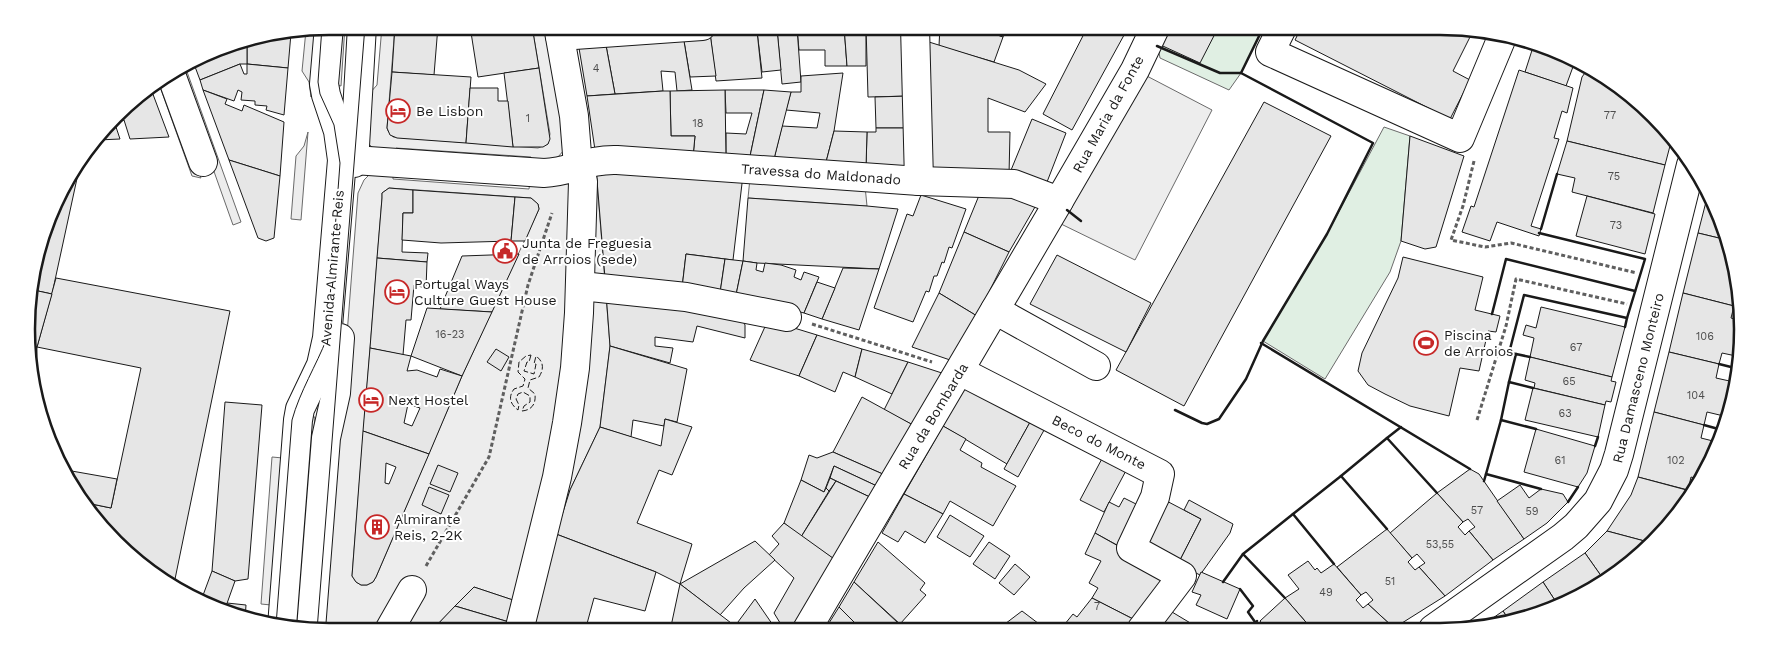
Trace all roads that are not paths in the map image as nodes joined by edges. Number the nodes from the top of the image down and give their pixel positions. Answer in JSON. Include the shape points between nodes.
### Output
{"nodes":[{"id":1,"x":328,"y":35,"type":"edge"},
{"id":2,"x":361,"y":35,"type":"edge"},
{"id":3,"x":560,"y":35,"type":"edge"},
{"id":4,"x":915,"y":35,"type":"edge"},
{"id":5,"x":1152,"y":35,"type":"edge"},
{"id":6,"x":1278,"y":35,"type":"edge"},
{"id":7,"x":1500,"y":42,"type":"edge"},
{"id":8,"x":173,"y":80,"type":"edge"},
{"id":9,"x":354,"y":160,"type":"junction"},
{"id":10,"x":203,"y":162,"type":"dead end"},
{"id":11,"x":580,"y":164,"type":"junction"},
{"id":12,"x":1689,"y":173,"type":"edge"},
{"id":13,"x":919,"y":181,"type":"junction"},
{"id":14,"x":1059,"y":201,"type":"junction"},
{"id":15,"x":581,"y":286,"type":"junction"},
{"id":16,"x":995,"y":310,"type":"junction"},
{"id":17,"x":787,"y":317,"type":"road end"},
{"id":18,"x":1096,"y":366,"type":"dead end"},
{"id":19,"x":960,"y":371,"type":"junction"},
{"id":20,"x":412,"y":590,"type":"road end"},
{"id":21,"x":283,"y":619,"type":"edge"},
{"id":22,"x":312,"y":622,"type":"edge"},
{"id":23,"x":393,"y":623,"type":"edge"},
{"id":24,"x":520,"y":623,"type":"edge"},
{"id":25,"x":811,"y":623,"type":"edge"},
{"id":26,"x":1146,"y":623,"type":"edge"},
{"id":27,"x":1442,"y":623,"type":"edge"}],
"edges":[{"from":1,"to":21,"type":"street","name":"Avenida Almirante Reis","via":[[324,84],[338,132],[342,160],[327,338],[321,365],[298,420]]},
{"from":2,"to":9,"type":"street","name":"Avenida Almirante Reis"},
{"from":3,"to":11,"type":"street"},
{"from":4,"to":13,"type":"street"},
{"from":5,"to":14,"type":"street","name":"Rua Maria da Fonte"},
{"from":6,"to":7,"type":"street","via":[[1270,52],[1460,138]]},
{"from":8,"to":10,"type":"street"},
{"from":9,"to":11,"type":"street","name":"Travessa do Maldonado","via":[[544,173],[559,172]]},
{"from":9,"to":22,"type":"street","name":"Avenida Almirante Reis","via":[[336,393],[326,438]]},
{"from":11,"to":13,"type":"street","name":"Travessa do Maldonado","via":[[607,160]]},
{"from":11,"to":15,"type":"street","via":[[583,182]]},
{"from":12,"to":27,"type":"street","name":"Rua Damasceno Monteiro","via":[[1620,454],[1598,501],[1563,537]]},
{"from":13,"to":14,"type":"street","name":"Travessa do Maldonado","via":[[1014,184]]},
{"from":14,"to":16,"type":"street","name":"Rua da Bombarda"},
{"from":15,"to":17,"type":"street","via":[[686,297]]},
{"from":15,"to":24,"type":"street","via":[[567,423]]},
{"from":16,"to":18,"type":"street"},
{"from":16,"to":19,"type":"street","name":"Rua da Bombarda"},
{"from":19,"to":25,"type":"street","name":"Rua da Bombarda"},
{"from":19,"to":26,"type":"street","name":"Beco do Monte","via":[[1160,474],[1155,497],[1131,548],[1182,576]]},
{"from":20,"to":23,"type":"street"}]}
